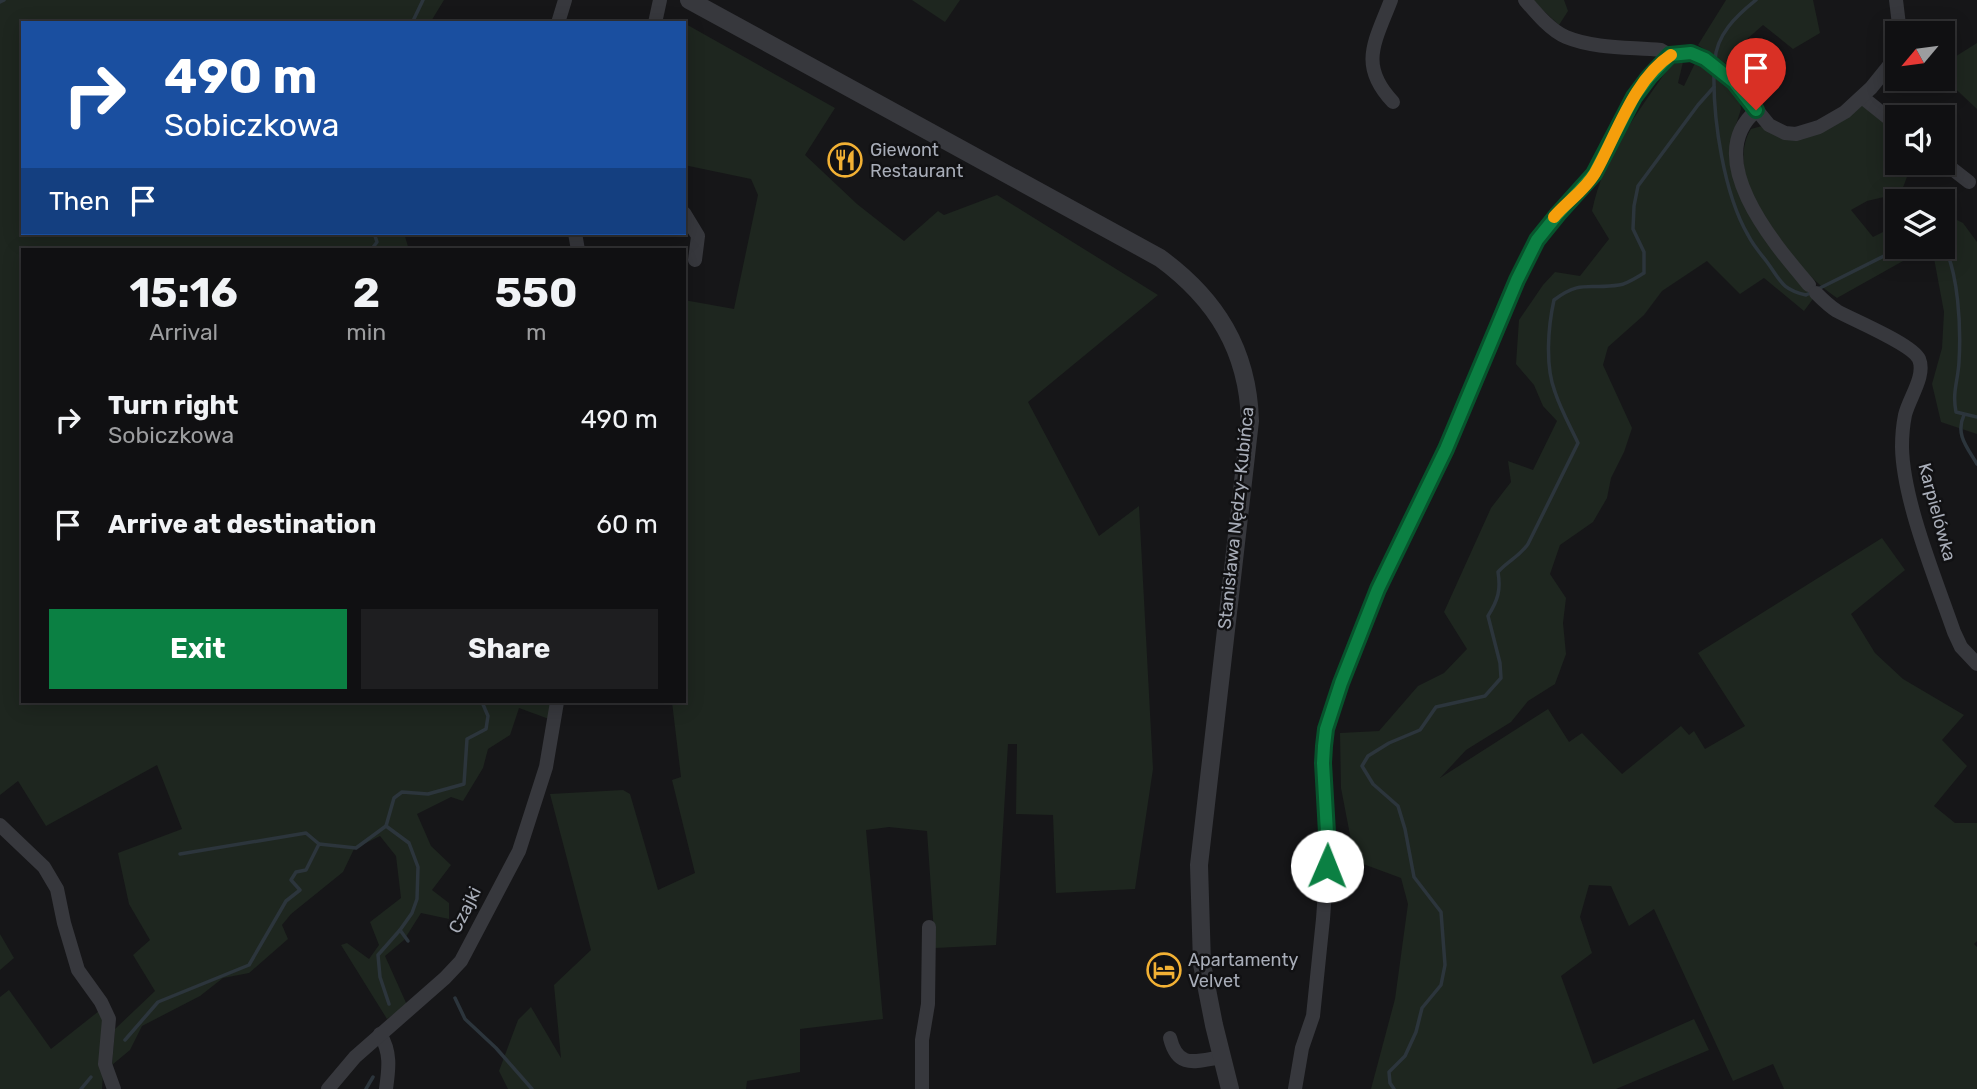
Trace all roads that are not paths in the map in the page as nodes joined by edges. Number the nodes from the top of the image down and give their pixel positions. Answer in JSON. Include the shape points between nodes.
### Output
{"nodes":[{"id":1,"x":565,"y":0,"type":"edge"},
{"id":2,"x":660,"y":0,"type":"edge"},
{"id":3,"x":690,"y":0,"type":"edge"},
{"id":4,"x":1391,"y":0,"type":"edge"},
{"id":5,"x":1525,"y":0,"type":"edge"},
{"id":6,"x":1896,"y":0,"type":"edge"},
{"id":7,"x":559,"y":21,"type":"edge"},
{"id":8,"x":655,"y":21,"type":"edge"},
{"id":9,"x":1899,"y":21,"type":"edge"},
{"id":10,"x":1670,"y":55,"type":"junction"},
{"id":11,"x":1885,"y":70,"type":"edge"},
{"id":12,"x":1862,"y":97,"type":"junction"},
{"id":13,"x":1393,"y":102,"type":"dead end"},
{"id":14,"x":1756,"y":110,"type":"junction"},
{"id":15,"x":1885,"y":115,"type":"edge"},
{"id":16,"x":1955,"y":171,"type":"edge"},
{"id":17,"x":1969,"y":182,"type":"dead end"},
{"id":18,"x":686,"y":216,"type":"edge"},
{"id":19,"x":695,"y":260,"type":"dead end"},
{"id":20,"x":1977,"y":664,"type":"edge"},
{"id":21,"x":557,"y":703,"type":"edge"},
{"id":22,"x":0,"y":825,"type":"edge"},
{"id":23,"x":929,"y":927,"type":"dead end"},
{"id":24,"x":380,"y":1034,"type":"junction"},
{"id":25,"x":1170,"y":1038,"type":"dead end"},
{"id":26,"x":1222,"y":1057,"type":"junction"},
{"id":27,"x":114,"y":1089,"type":"edge"},
{"id":28,"x":328,"y":1089,"type":"edge"},
{"id":29,"x":386,"y":1089,"type":"edge"},
{"id":30,"x":922,"y":1089,"type":"edge"},
{"id":31,"x":1230,"y":1089,"type":"edge"},
{"id":32,"x":1295,"y":1089,"type":"edge"}],
"edges":[{"from":1,"to":7,"type":"street"},
{"from":2,"to":8,"type":"street"},
{"from":3,"to":26,"type":"street","name":"Stanisława Nędzy-Kubińca","via":[[1160,258],[1202,294],[1230,335],[1246,380],[1250,421],[1199,865],[1202,964]]},
{"from":4,"to":13,"type":"street","via":[[1371,68],[1381,90]]},
{"from":5,"to":10,"type":"street","via":[[1565,37]]},
{"from":6,"to":9,"type":"street"},
{"from":10,"to":14,"type":"street","via":[[1691,53],[1705,59],[1730,78]]},
{"from":10,"to":32,"type":"street","via":[[1634,97],[1594,174],[1532,250],[1446,449],[1378,589],[1341,683],[1326,729],[1323,763],[1328,850],[1323,919],[1313,1016]]},
{"from":11,"to":12,"type":"street"},
{"from":12,"to":14,"type":"street","via":[[1833,120],[1796,134],[1773,129]]},
{"from":12,"to":15,"type":"street"},
{"from":14,"to":20,"type":"street","name":"Karpielówka","via":[[1745,121],[1737,155],[1755,216],[1812,289],[1834,309],[1903,345],[1919,360],[1919,379],[1903,430],[1905,473],[1954,632]]},
{"from":16,"to":17,"type":"street"},
{"from":18,"to":19,"type":"street","via":[[698,236]]},
{"from":21,"to":24,"type":"street","name":"Czajki","via":[[545,767],[519,851],[461,961]]},
{"from":22,"to":27,"type":"street","via":[[44,867],[57,888],[78,970],[109,1019],[105,1064]]},
{"from":23,"to":30,"type":"street"},
{"from":24,"to":28,"type":"street","name":"Czajki"},
{"from":24,"to":29,"type":"street","via":[[389,1056]]},
{"from":25,"to":26,"type":"street","via":[[1178,1056],[1187,1061]]},
{"from":26,"to":31,"type":"street","name":"Stanisława Nędzy-Kubińca"}]}
